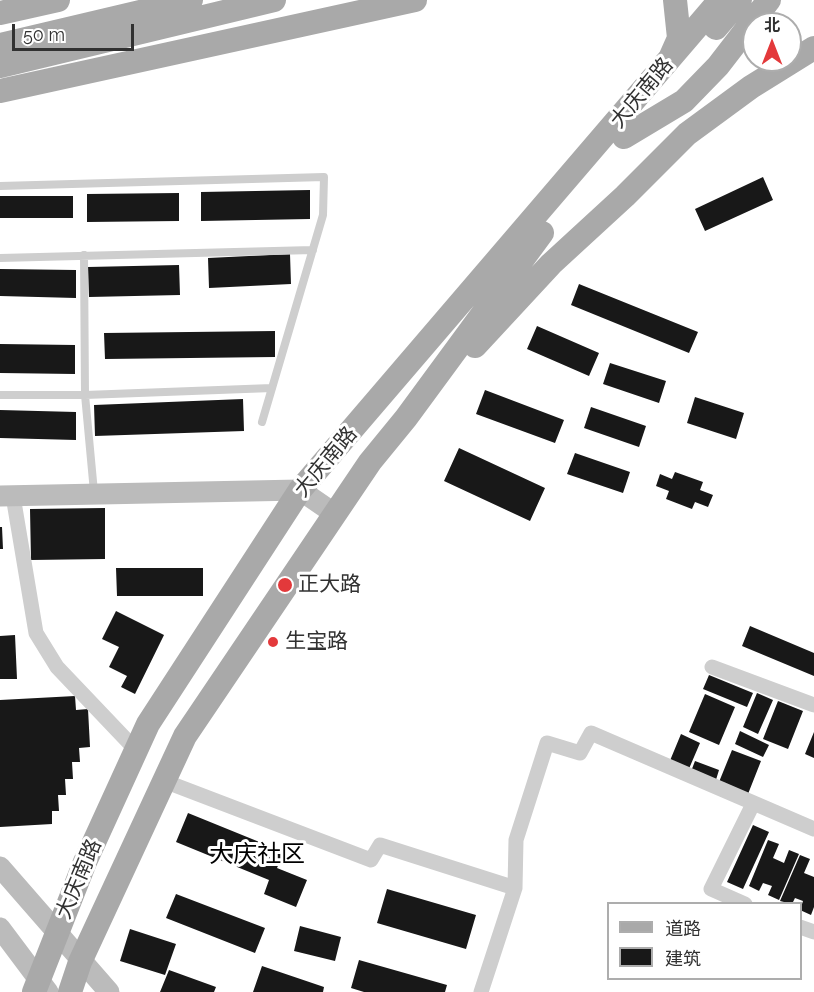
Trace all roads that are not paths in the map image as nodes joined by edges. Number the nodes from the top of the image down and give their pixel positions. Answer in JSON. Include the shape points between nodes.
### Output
{"nodes":[{"id":1,"x":58,"y":0,"type":"edge"},
{"id":2,"x":191,"y":0,"type":"edge"},
{"id":3,"x":274,"y":0,"type":"edge"},
{"id":4,"x":415,"y":0,"type":"edge"},
{"id":5,"x":675,"y":0,"type":"edge"},
{"id":6,"x":720,"y":0,"type":"edge"},
{"id":7,"x":740,"y":0,"type":"edge"},
{"id":8,"x":769,"y":0,"type":"edge"},
{"id":9,"x":0,"y":13,"type":"edge"},
{"id":10,"x":0,"y":45,"type":"edge"},
{"id":11,"x":814,"y":48,"type":"edge"},
{"id":12,"x":668,"y":63,"type":"junction"},
{"id":13,"x":0,"y":66,"type":"edge"},
{"id":14,"x":0,"y":91,"type":"edge"},
{"id":15,"x":624,"y":137,"type":"junction"},
{"id":16,"x":0,"y":186,"type":"edge"},
{"id":17,"x":313,"y":250,"type":"junction"},
{"id":18,"x":84,"y":255,"type":"junction"},
{"id":19,"x":0,"y":258,"type":"edge"},
{"id":20,"x":272,"y":388,"type":"junction"},
{"id":21,"x":0,"y":395,"type":"edge"},
{"id":22,"x":84,"y":395,"type":"junction"},
{"id":23,"x":406,"y":418,"type":"junction"},
{"id":24,"x":262,"y":422,"type":"dead end"},
{"id":25,"x":300,"y":490,"type":"junction"},
{"id":26,"x":94,"y":493,"type":"junction"},
{"id":27,"x":7,"y":496,"type":"edge"},
{"id":28,"x":334,"y":514,"type":"junction"},
{"id":29,"x":712,"y":668,"type":"dead end"},
{"id":30,"x":814,"y":705,"type":"edge"},
{"id":31,"x":136,"y":750,"type":"junction"},
{"id":32,"x":164,"y":781,"type":"junction"},
{"id":33,"x":753,"y":804,"type":"junction"},
{"id":34,"x":814,"y":830,"type":"edge"},
{"id":35,"x":0,"y":867,"type":"edge"},
{"id":36,"x":515,"y":888,"type":"junction"},
{"id":37,"x":743,"y":902,"type":"edge"},
{"id":38,"x":0,"y":928,"type":"edge"},
{"id":39,"x":57,"y":929,"type":"junction"},
{"id":40,"x":80,"y":962,"type":"junction"},
{"id":41,"x":40,"y":988,"type":"edge"},
{"id":42,"x":70,"y":992,"type":"edge"},
{"id":43,"x":109,"y":992,"type":"edge"},
{"id":44,"x":481,"y":992,"type":"edge"}],
"edges":[{"from":1,"to":9,"type":"main road"},
{"from":2,"to":10,"type":"main road"},
{"from":3,"to":13,"type":"main road"},
{"from":4,"to":14,"type":"main road"},
{"from":5,"to":12,"type":"main road","via":[[679,38]]},
{"from":6,"to":12,"type":"main road","name":"大庆南路"},
{"from":7,"to":15,"type":"main road","name":"大庆南路"},
{"from":8,"to":15,"type":"main road","via":[[718,66],[684,101]]},
{"from":11,"to":23,"type":"main road","via":[[751,87],[687,134],[551,264]]},
{"from":12,"to":25,"type":"main road","name":"大庆南路"},
{"from":15,"to":23,"type":"main road","name":"大庆南路","via":[[531,247]]},
{"from":16,"to":17,"type":"lane","via":[[324,177],[323,215]]},
{"from":17,"to":18,"type":"lane"},
{"from":17,"to":20,"type":"lane"},
{"from":18,"to":19,"type":"lane"},
{"from":18,"to":22,"type":"lane"},
{"from":20,"to":22,"type":"lane"},
{"from":20,"to":24,"type":"lane"},
{"from":21,"to":22,"type":"lane"},
{"from":22,"to":26,"type":"lane"},
{"from":23,"to":28,"type":"main road","name":"大庆南路"},
{"from":25,"to":26,"type":"street"},
{"from":25,"to":28,"type":"street"},
{"from":25,"to":31,"type":"main road","name":"大庆南路","via":[[148,724]]},
{"from":26,"to":27,"type":"street"},
{"from":27,"to":31,"type":"street","via":[[36,633],[57,667]]},
{"from":28,"to":32,"type":"main road","name":"大庆南路","via":[[185,736]]},
{"from":29,"to":30,"type":"street"},
{"from":31,"to":39,"type":"main road","name":"大庆南路"},
{"from":32,"to":36,"type":"street","via":[[371,860],[380,844]]},
{"from":32,"to":40,"type":"main road","name":"大庆南路"},
{"from":33,"to":34,"type":"street"},
{"from":33,"to":36,"type":"street","via":[[591,733],[580,753],[547,743],[516,840]]},
{"from":33,"to":37,"type":"street","via":[[711,889]]},
{"from":35,"to":39,"type":"street"},
{"from":36,"to":44,"type":"street"},
{"from":38,"to":41,"type":"street"},
{"from":39,"to":40,"type":"street"},
{"from":39,"to":41,"type":"main road","name":"大庆南路"},
{"from":40,"to":42,"type":"main road","name":"大庆南路"},
{"from":40,"to":43,"type":"street"}]}
